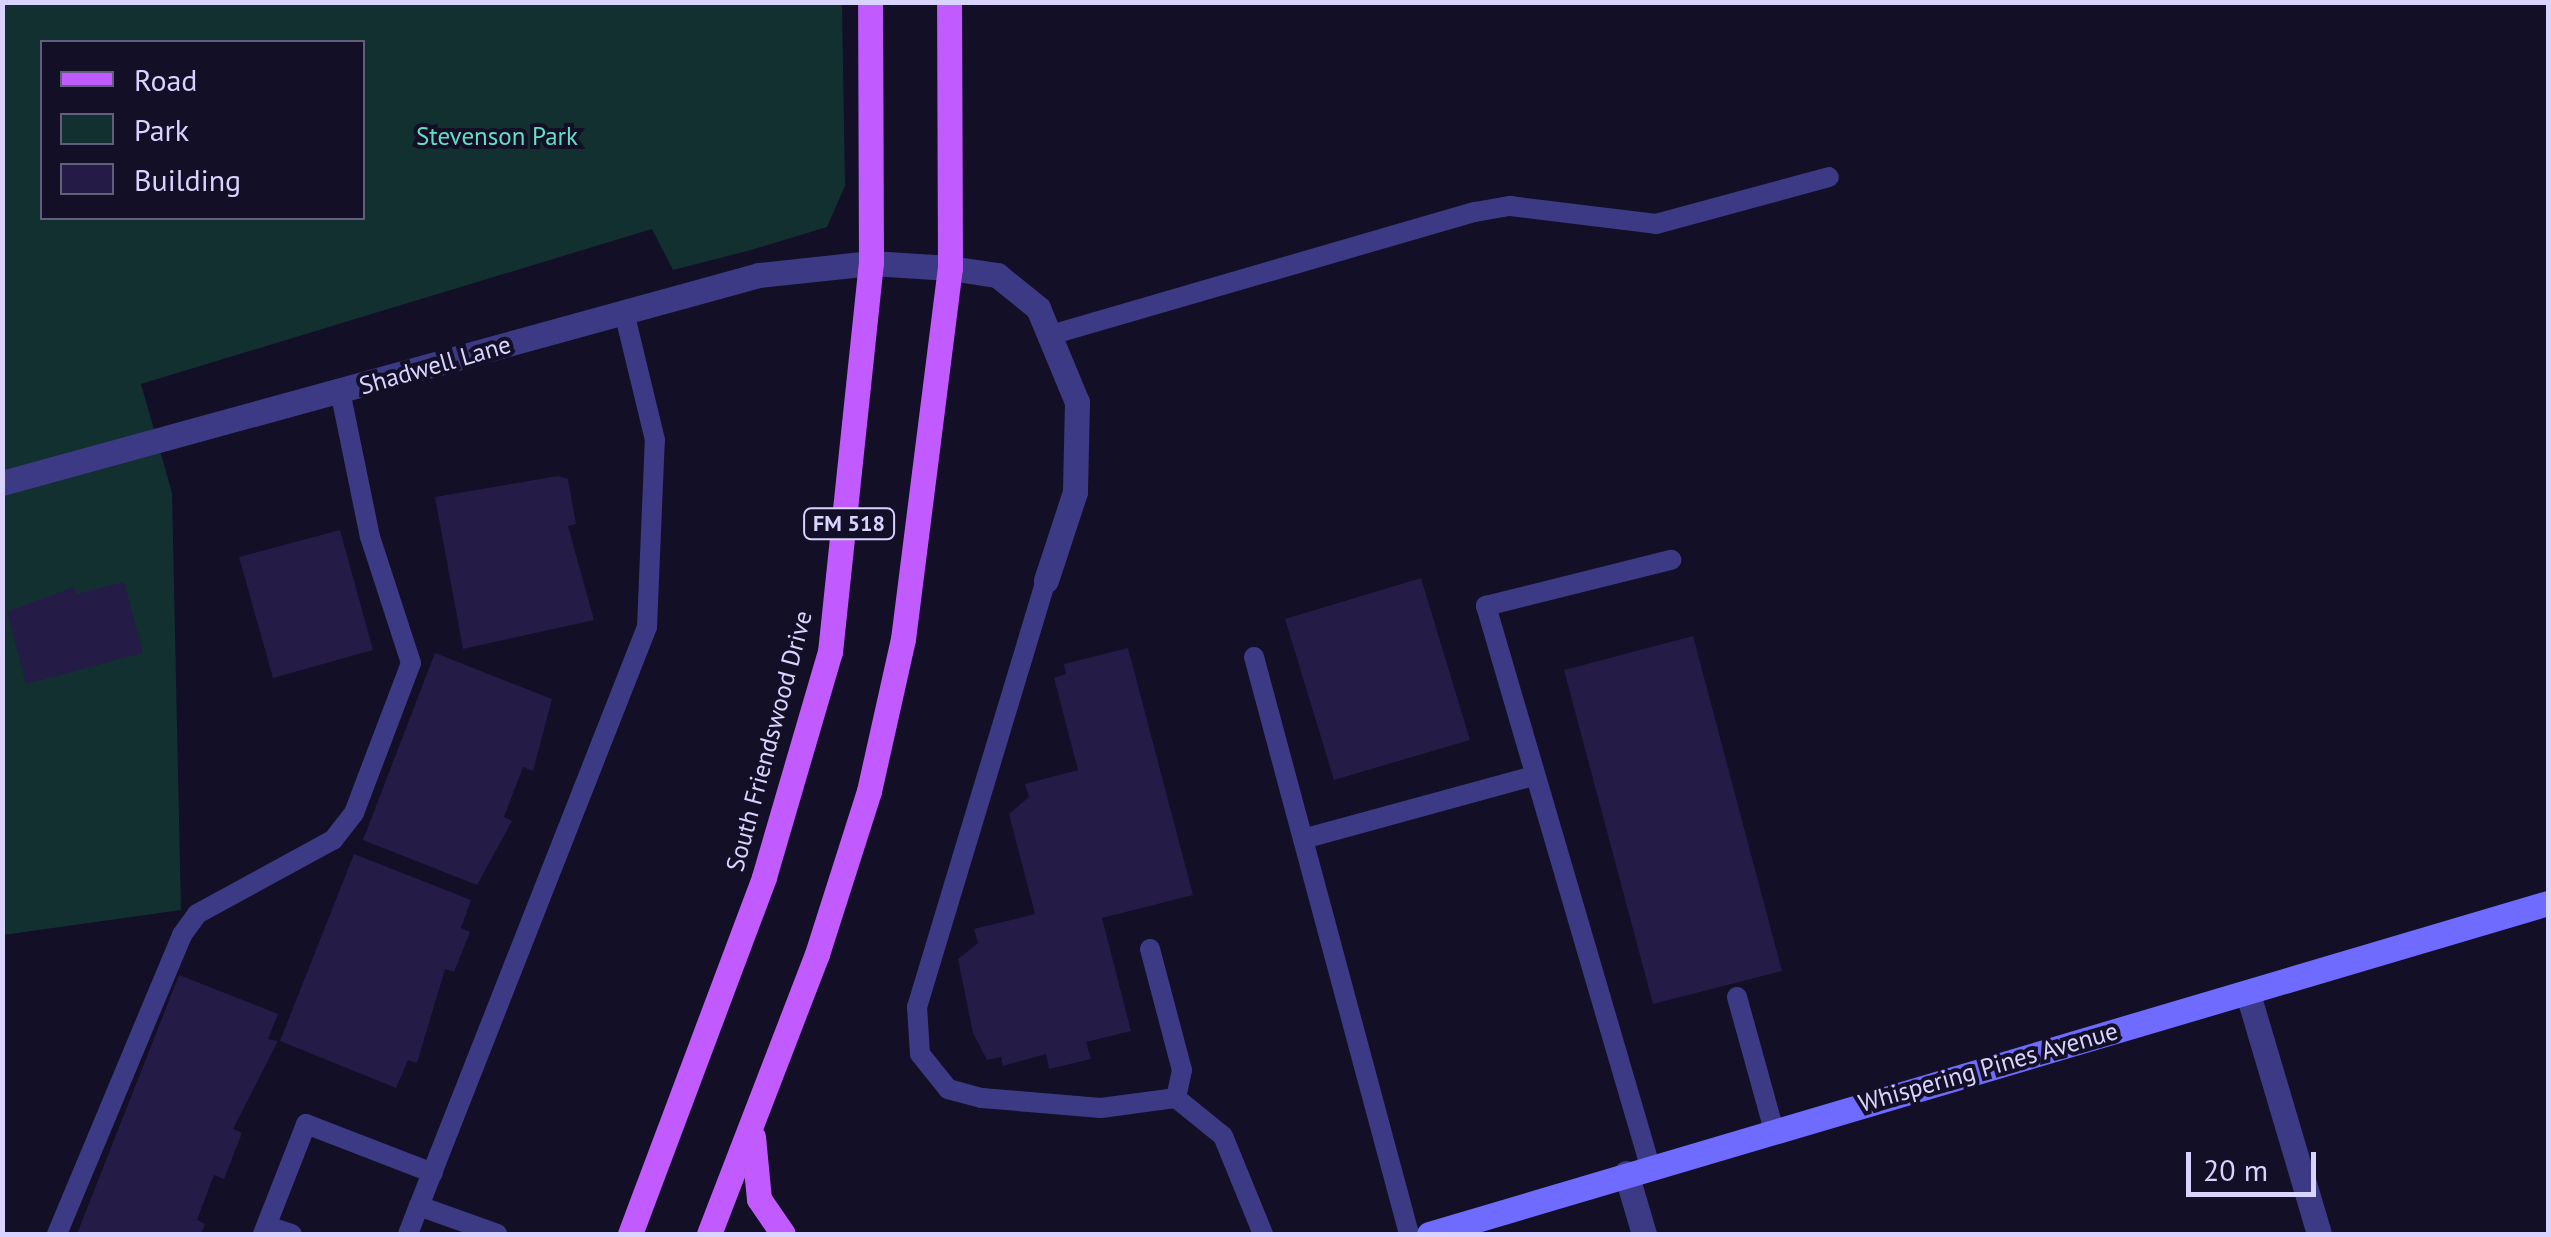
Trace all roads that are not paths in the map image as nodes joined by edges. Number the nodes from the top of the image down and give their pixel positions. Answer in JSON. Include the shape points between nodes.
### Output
{"nodes":[{"id":1,"x":870,"y":2,"type":"edge"},
{"id":2,"x":949,"y":2,"type":"edge"},
{"id":3,"x":1830,"y":176,"type":"dead end"},
{"id":4,"x":872,"y":263,"type":"junction"},
{"id":5,"x":950,"y":268,"type":"junction"},
{"id":6,"x":624,"y":312,"type":"junction"},
{"id":7,"x":1054,"y":334,"type":"junction"},
{"id":8,"x":340,"y":391,"type":"junction"},
{"id":9,"x":2,"y":483,"type":"edge"},
{"id":10,"x":1671,"y":560,"type":"dead end"},
{"id":11,"x":1046,"y":580,"type":"joint"},
{"id":12,"x":1254,"y":657,"type":"dead end"},
{"id":13,"x":1534,"y":776,"type":"junction"},
{"id":14,"x":1303,"y":839,"type":"junction"},
{"id":15,"x":2548,"y":904,"type":"edge"},
{"id":16,"x":1150,"y":949,"type":"dead end"},
{"id":17,"x":2248,"y":994,"type":"junction"},
{"id":18,"x":1737,"y":997,"type":"dead end"},
{"id":19,"x":1176,"y":1098,"type":"junction"},
{"id":20,"x":753,"y":1125,"type":"junction"},
{"id":21,"x":1773,"y":1128,"type":"junction"},
{"id":22,"x":1638,"y":1170,"type":"junction"},
{"id":23,"x":433,"y":1173,"type":"junction"},
{"id":24,"x":419,"y":1206,"type":"junction"},
{"id":25,"x":265,"y":1230,"type":"edge"},
{"id":26,"x":57,"y":1234,"type":"edge"},
{"id":27,"x":292,"y":1234,"type":"edge"},
{"id":28,"x":408,"y":1234,"type":"edge"},
{"id":29,"x":497,"y":1234,"type":"edge"},
{"id":30,"x":630,"y":1234,"type":"edge"},
{"id":31,"x":709,"y":1234,"type":"edge"},
{"id":32,"x":783,"y":1234,"type":"edge"},
{"id":33,"x":1264,"y":1234,"type":"edge"},
{"id":34,"x":1409,"y":1234,"type":"edge"},
{"id":35,"x":1428,"y":1234,"type":"edge"},
{"id":36,"x":1644,"y":1234,"type":"edge"},
{"id":37,"x":2319,"y":1234,"type":"edge"}],
"edges":[{"from":1,"to":4,"type":"main road","name":"South Friendswood Drive","number":"FM 518"},
{"from":2,"to":5,"type":"main road","number":"FM 518"},
{"from":3,"to":7,"type":"lane","via":[[1656,224],[1510,206],[1475,212]]},
{"from":4,"to":5,"type":"street","name":"Shadwell Lane"},
{"from":4,"to":6,"type":"street","name":"Shadwell Lane","via":[[759,275]]},
{"from":4,"to":30,"type":"main road","name":"South Friendswood Drive","number":"FM 518","via":[[830,652],[764,877]]},
{"from":5,"to":7,"type":"street","name":"Shadwell Lane","via":[[997,275]]},
{"from":5,"to":20,"type":"main road","number":"FM 518","via":[[925,504],[868,791]]},
{"from":6,"to":8,"type":"street","name":"Shadwell Lane"},
{"from":6,"to":23,"type":"lane","via":[[654,440],[646,627]]},
{"from":7,"to":11,"type":"street","via":[[1082,452]]},
{"from":8,"to":9,"type":"street","name":"Shadwell Lane"},
{"from":8,"to":26,"type":"lane","via":[[370,536],[411,663],[354,814],[334,840],[197,914],[182,935]]},
{"from":10,"to":13,"type":"lane","via":[[1486,606]]},
{"from":11,"to":19,"type":"lane","via":[[914,1034],[928,1074],[982,1098],[1100,1108]]},
{"from":12,"to":14,"type":"lane"},
{"from":13,"to":14,"type":"lane"},
{"from":13,"to":22,"type":"lane"},
{"from":14,"to":34,"type":"lane"},
{"from":15,"to":17,"type":"main road","name":"Whispering Pines Avenue"},
{"from":16,"to":19,"type":"lane","via":[[1182,1070]]},
{"from":17,"to":21,"type":"main road","name":"Whispering Pines Avenue"},
{"from":17,"to":37,"type":"street"},
{"from":18,"to":21,"type":"lane"},
{"from":19,"to":33,"type":"lane","via":[[1223,1136]]},
{"from":20,"to":31,"type":"main road","number":"FM 518"},
{"from":20,"to":32,"type":"main road","via":[[759,1199]]},
{"from":21,"to":22,"type":"main road","name":"Whispering Pines Avenue"},
{"from":22,"to":35,"type":"main road","name":"Whispering Pines Avenue"},
{"from":22,"to":36,"type":"street"},
{"from":23,"to":24,"type":"lane"},
{"from":23,"to":25,"type":"lane","via":[[306,1124]]},
{"from":24,"to":28,"type":"lane"},
{"from":24,"to":29,"type":"lane"},
{"from":25,"to":27,"type":"lane"}]}
